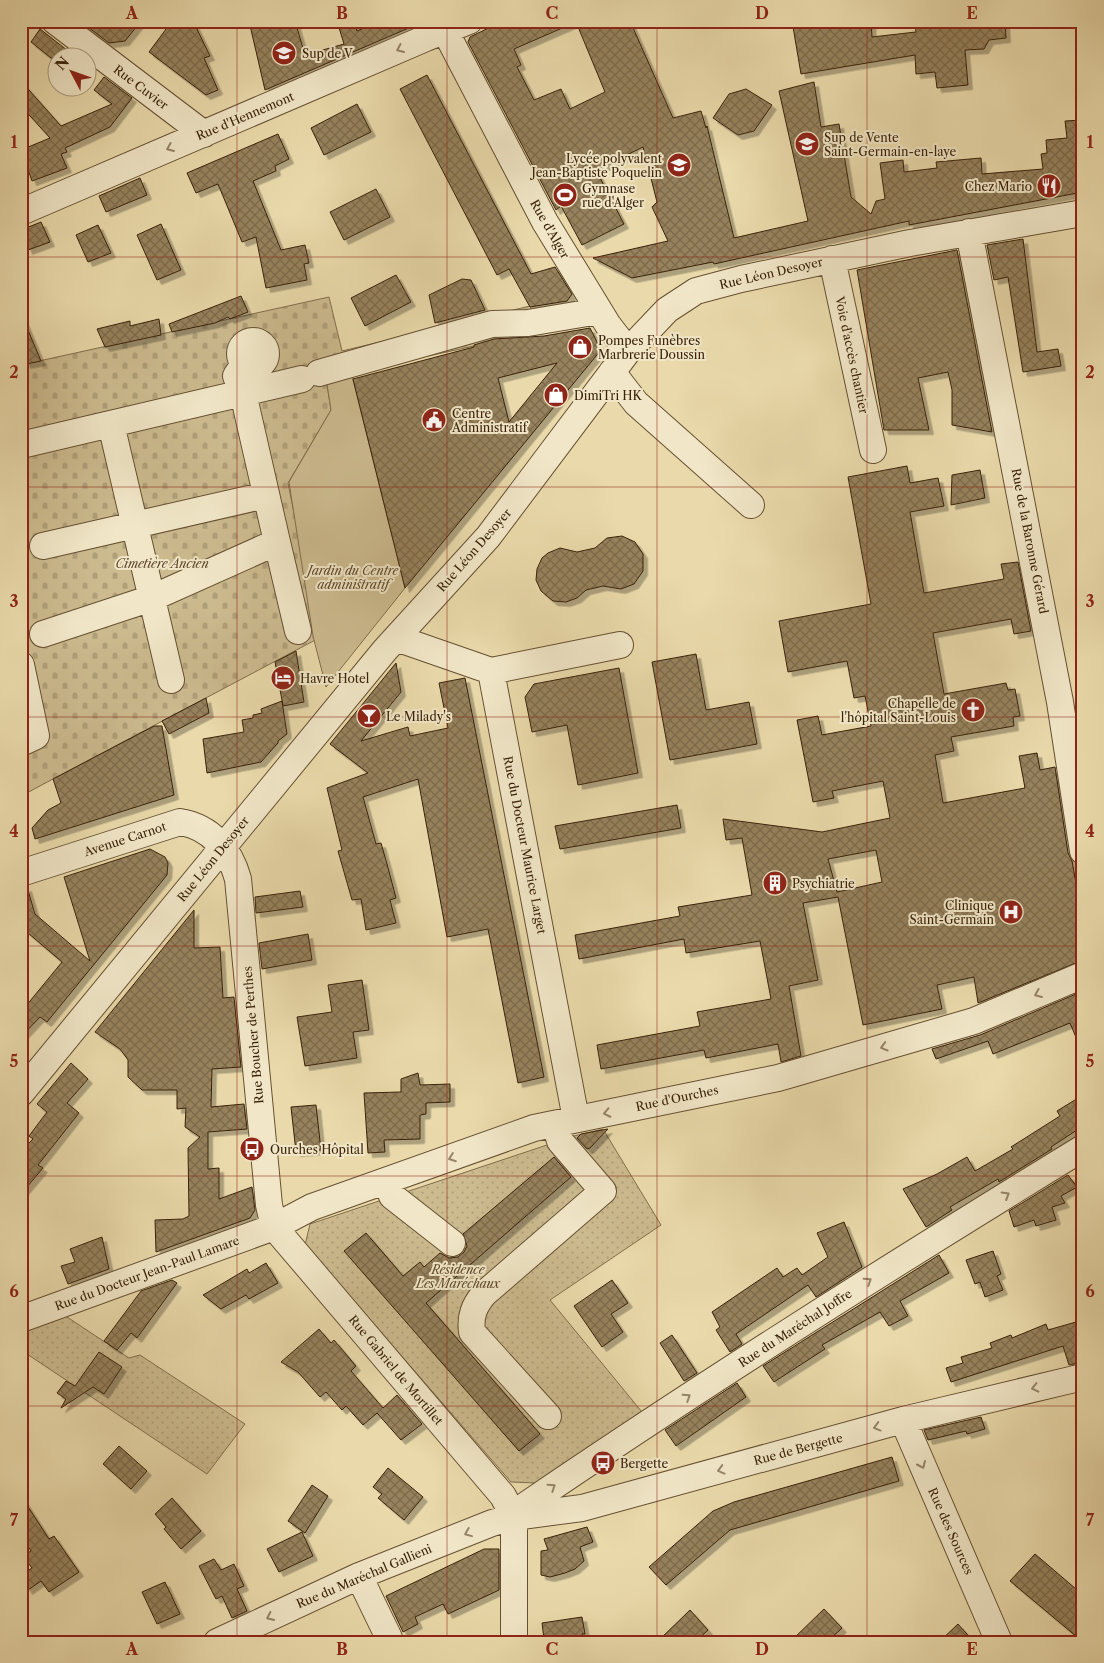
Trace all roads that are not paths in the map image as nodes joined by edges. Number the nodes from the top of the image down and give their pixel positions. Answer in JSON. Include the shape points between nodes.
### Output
{"nodes":[{"id":1,"x":55,"y":21,"type":"edge"},
{"id":2,"x":469,"y":21,"type":"edge"},
{"id":3,"x":442,"y":27,"type":"edge"},
{"id":4,"x":204,"y":134,"type":"junction"},
{"id":5,"x":21,"y":212,"type":"edge"},
{"id":6,"x":1083,"y":213,"type":"edge"},
{"id":7,"x":969,"y":232,"type":"junction"},
{"id":8,"x":832,"y":259,"type":"junction"},
{"id":9,"x":599,"y":311,"type":"junction"},
{"id":10,"x":628,"y":351,"type":"junction"},
{"id":11,"x":244,"y":364,"type":"dead end"},
{"id":12,"x":612,"y":372,"type":"junction"},
{"id":13,"x":243,"y":393,"type":"junction"},
{"id":14,"x":112,"y":424,"type":"junction"},
{"id":15,"x":21,"y":445,"type":"edge"},
{"id":16,"x":873,"y":450,"type":"dead end"},
{"id":17,"x":266,"y":495,"type":"junction"},
{"id":18,"x":752,"y":505,"type":"dead end"},
{"id":19,"x":135,"y":525,"type":"junction"},
{"id":20,"x":277,"y":542,"type":"junction"},
{"id":21,"x":43,"y":546,"type":"dead end"},
{"id":22,"x":152,"y":598,"type":"junction"},
{"id":23,"x":298,"y":631,"type":"dead end"},
{"id":24,"x":43,"y":634,"type":"dead end"},
{"id":25,"x":396,"y":638,"type":"junction"},
{"id":26,"x":620,"y":645,"type":"dead end"},
{"id":27,"x":21,"y":665,"type":"edge"},
{"id":28,"x":491,"y":670,"type":"junction"},
{"id":29,"x":171,"y":680,"type":"dead end"},
{"id":30,"x":1072,"y":700,"type":"edge"},
{"id":31,"x":21,"y":743,"type":"edge"},
{"id":32,"x":223,"y":846,"type":"junction"},
{"id":33,"x":1083,"y":851,"type":"edge"},
{"id":34,"x":21,"y":873,"type":"edge"},
{"id":35,"x":1083,"y":975,"type":"edge"},
{"id":36,"x":21,"y":1093,"type":"edge"},
{"id":37,"x":566,"y":1122,"type":"junction"},
{"id":38,"x":1083,"y":1148,"type":"edge"},
{"id":39,"x":387,"y":1181,"type":"junction"},
{"id":40,"x":274,"y":1227,"type":"junction"},
{"id":41,"x":452,"y":1243,"type":"dead end"},
{"id":42,"x":21,"y":1320,"type":"edge"},
{"id":43,"x":1083,"y":1377,"type":"edge"},
{"id":44,"x":548,"y":1416,"type":"dead end"},
{"id":45,"x":903,"y":1420,"type":"junction"},
{"id":46,"x":514,"y":1518,"type":"junction"},
{"id":47,"x":359,"y":1576,"type":"junction"},
{"id":48,"x":217,"y":1642,"type":"edge"},
{"id":49,"x":388,"y":1642,"type":"edge"},
{"id":50,"x":514,"y":1642,"type":"edge"},
{"id":51,"x":999,"y":1642,"type":"edge"}],
"edges":[{"from":1,"to":4,"type":"street","name":"Rue Cuvier"},
{"from":2,"to":3,"type":"street","name":"Rue d'Hennemont"},
{"from":3,"to":4,"type":"street","name":"Rue d'Hennemont","one_way":true,"via":[[426,38]]},
{"from":3,"to":9,"type":"street","name":"Rue d'Alger","via":[[545,222]]},
{"from":4,"to":5,"type":"street","name":"Rue d'Hennemont","one_way":true},
{"from":6,"to":7,"type":"street","name":"Rue Léon Desoyer"},
{"from":7,"to":8,"type":"street","name":"Rue Léon Desoyer"},
{"from":7,"to":30,"type":"street","name":"Rue de la Baronne Gérard"},
{"from":8,"to":10,"type":"street","name":"Rue Léon Desoyer","via":[[696,291],[667,310]]},
{"from":8,"to":16,"type":"street","name":"Voie d'accès chantier"},
{"from":9,"to":10,"type":"street","name":"Rue d'Alger"},
{"from":9,"to":13,"type":"street","via":[[528,323],[492,324]]},
{"from":10,"to":12,"type":"street","name":"Rue Léon Desoyer"},
{"from":11,"to":13,"type":"street","via":[[236,376]]},
{"from":12,"to":18,"type":"street","via":[[636,403]]},
{"from":12,"to":25,"type":"street","name":"Rue Léon Desoyer","via":[[488,537]]},
{"from":13,"to":14,"type":"street"},
{"from":13,"to":17,"type":"street"},
{"from":14,"to":15,"type":"street"},
{"from":14,"to":19,"type":"street"},
{"from":17,"to":19,"type":"street"},
{"from":17,"to":20,"type":"street"},
{"from":19,"to":21,"type":"street"},
{"from":19,"to":22,"type":"street"},
{"from":20,"to":22,"type":"street"},
{"from":20,"to":23,"type":"street"},
{"from":22,"to":24,"type":"street"},
{"from":22,"to":29,"type":"street"},
{"from":25,"to":28,"type":"street"},
{"from":25,"to":32,"type":"street","name":"Rue Léon Desoyer"},
{"from":26,"to":28,"type":"street"},
{"from":27,"to":31,"type":"street","via":[[36,736]]},
{"from":28,"to":37,"type":"street","name":"Rue du Docteur Maurice Larget"},
{"from":30,"to":33,"type":"street","name":"Rue de la Baronne Gérard"},
{"from":32,"to":34,"type":"street","name":"Avenue Carnot","via":[[195,824],[180,822]]},
{"from":32,"to":36,"type":"street","name":"Rue Léon Desoyer"},
{"from":32,"to":40,"type":"street","name":"Rue Boucher de Perthes","via":[[238,879],[269,1205]]},
{"from":35,"to":37,"type":"street","name":"Rue d'Ourches","one_way":true,"via":[[974,1021],[778,1078]]},
{"from":37,"to":39,"type":"street","name":"Rue d'Ourches","one_way":true,"via":[[534,1128]]},
{"from":37,"to":44,"type":"street","name":"Rue du Docteur Maurice Larget","via":[[560,1141],[602,1191],[484,1294],[475,1306],[471,1321],[472,1332]]},
{"from":46,"to":38,"type":"street","name":"Rue du Maréchal Joffre","one_way":true,"via":[[533,1500],[738,1365]]},
{"from":39,"to":40,"type":"street","name":"Rue d'Ourches","via":[[312,1208]]},
{"from":39,"to":41,"type":"street","via":[[392,1196]]},
{"from":40,"to":42,"type":"street","name":"Rue du Docteur Jean-Paul Lamare"},
{"from":40,"to":46,"type":"street","name":"Rue Gabriel de Mortillet","via":[[503,1496]]},
{"from":43,"to":45,"type":"street","name":"Rue de Bergette","one_way":true},
{"from":45,"to":46,"type":"street","name":"Rue de Bergette","one_way":true,"via":[[582,1508]]},
{"from":45,"to":51,"type":"street","name":"Rue des Sources","one_way":true},
{"from":46,"to":47,"type":"street","name":"Rue du Maréchal Gallieni","one_way":true,"via":[[492,1523]]},
{"from":46,"to":50,"type":"street"},
{"from":47,"to":48,"type":"street","name":"Rue du Maréchal Gallieni","one_way":true},
{"from":47,"to":49,"type":"street","via":[[389,1638]]}]}
